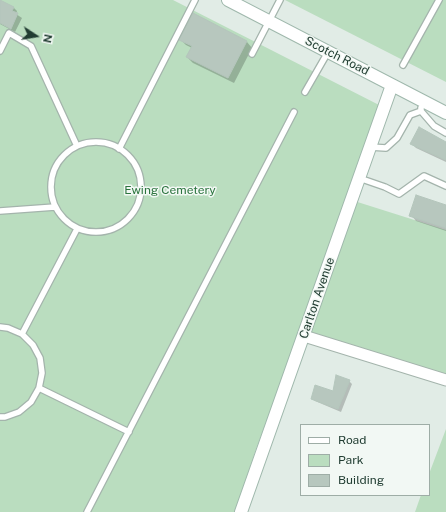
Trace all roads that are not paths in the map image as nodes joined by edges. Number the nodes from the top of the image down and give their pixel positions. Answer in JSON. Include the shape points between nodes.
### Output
{"nodes":[{"id":1,"x":195,"y":0,"type":"edge"},
{"id":2,"x":228,"y":0,"type":"edge"},
{"id":3,"x":280,"y":0,"type":"edge"},
{"id":4,"x":439,"y":0,"type":"edge"},
{"id":5,"x":268,"y":21,"type":"junction"},
{"id":6,"x":0,"y":51,"type":"edge"},
{"id":7,"x":328,"y":52,"type":"junction"},
{"id":8,"x":252,"y":54,"type":"dead end"},
{"id":9,"x":403,"y":65,"type":"dead end"},
{"id":10,"x":392,"y":85,"type":"junction"},
{"id":11,"x":305,"y":92,"type":"dead end"},
{"id":12,"x":421,"y":105,"type":"junction"},
{"id":13,"x":294,"y":112,"type":"dead end"},
{"id":14,"x":446,"y":113,"type":"edge"},
{"id":15,"x":446,"y":133,"type":"edge"},
{"id":16,"x":77,"y":146,"type":"junction"},
{"id":17,"x":370,"y":147,"type":"junction"},
{"id":18,"x":119,"y":149,"type":"junction"},
{"id":19,"x":359,"y":178,"type":"junction"},
{"id":20,"x":446,"y":186,"type":"edge"},
{"id":21,"x":55,"y":207,"type":"junction"},
{"id":22,"x":0,"y":211,"type":"edge"},
{"id":23,"x":77,"y":229,"type":"junction"},
{"id":24,"x":0,"y":328,"type":"edge"},
{"id":25,"x":22,"y":334,"type":"junction"},
{"id":26,"x":304,"y":336,"type":"junction"},
{"id":27,"x":446,"y":380,"type":"edge"},
{"id":28,"x":39,"y":388,"type":"junction"},
{"id":29,"x":0,"y":417,"type":"edge"},
{"id":30,"x":129,"y":432,"type":"junction"},
{"id":31,"x":87,"y":512,"type":"edge"},
{"id":32,"x":241,"y":512,"type":"edge"}],
"edges":[{"from":1,"to":18,"type":"lane"},
{"from":2,"to":5,"type":"street","name":"Scotch Road"},
{"from":3,"to":5,"type":"lane"},
{"from":4,"to":9,"type":"lane"},
{"from":5,"to":7,"type":"street","name":"Scotch Road"},
{"from":5,"to":8,"type":"lane"},
{"from":6,"to":16,"type":"lane","via":[[9,33],[31,46]]},
{"from":7,"to":10,"type":"street","name":"Scotch Road"},
{"from":7,"to":11,"type":"lane"},
{"from":10,"to":12,"type":"street","name":"Scotch Road"},
{"from":10,"to":17,"type":"street","name":"Carlton Avenue"},
{"from":12,"to":14,"type":"street","name":"Scotch Road"},
{"from":12,"to":15,"type":"lane","via":[[434,126]]},
{"from":12,"to":17,"type":"lane","via":[[410,115],[397,138],[386,148]]},
{"from":13,"to":30,"type":"lane"},
{"from":16,"to":18,"type":"lane","via":[[92,142],[107,143]]},
{"from":16,"to":21,"type":"lane","via":[[64,155],[55,167],[51,180],[51,194]]},
{"from":17,"to":19,"type":"street","name":"Carlton Avenue"},
{"from":18,"to":23,"type":"lane","via":[[132,160],[139,173],[141,188],[138,203],[130,217],[104,232]]},
{"from":19,"to":20,"type":"lane","via":[[399,194],[424,176]]},
{"from":19,"to":26,"type":"street","name":"Carlton Avenue"},
{"from":21,"to":22,"type":"lane"},
{"from":21,"to":23,"type":"lane","via":[[63,218]]},
{"from":23,"to":25,"type":"lane"},
{"from":24,"to":25,"type":"lane","via":[[8,328]]},
{"from":25,"to":28,"type":"lane","via":[[33,345],[40,358],[42,373]]},
{"from":26,"to":27,"type":"street"},
{"from":26,"to":32,"type":"street","name":"Carlton Avenue"},
{"from":28,"to":29,"type":"lane","via":[[31,402],[19,412]]},
{"from":28,"to":30,"type":"lane"},
{"from":30,"to":31,"type":"lane"}]}
